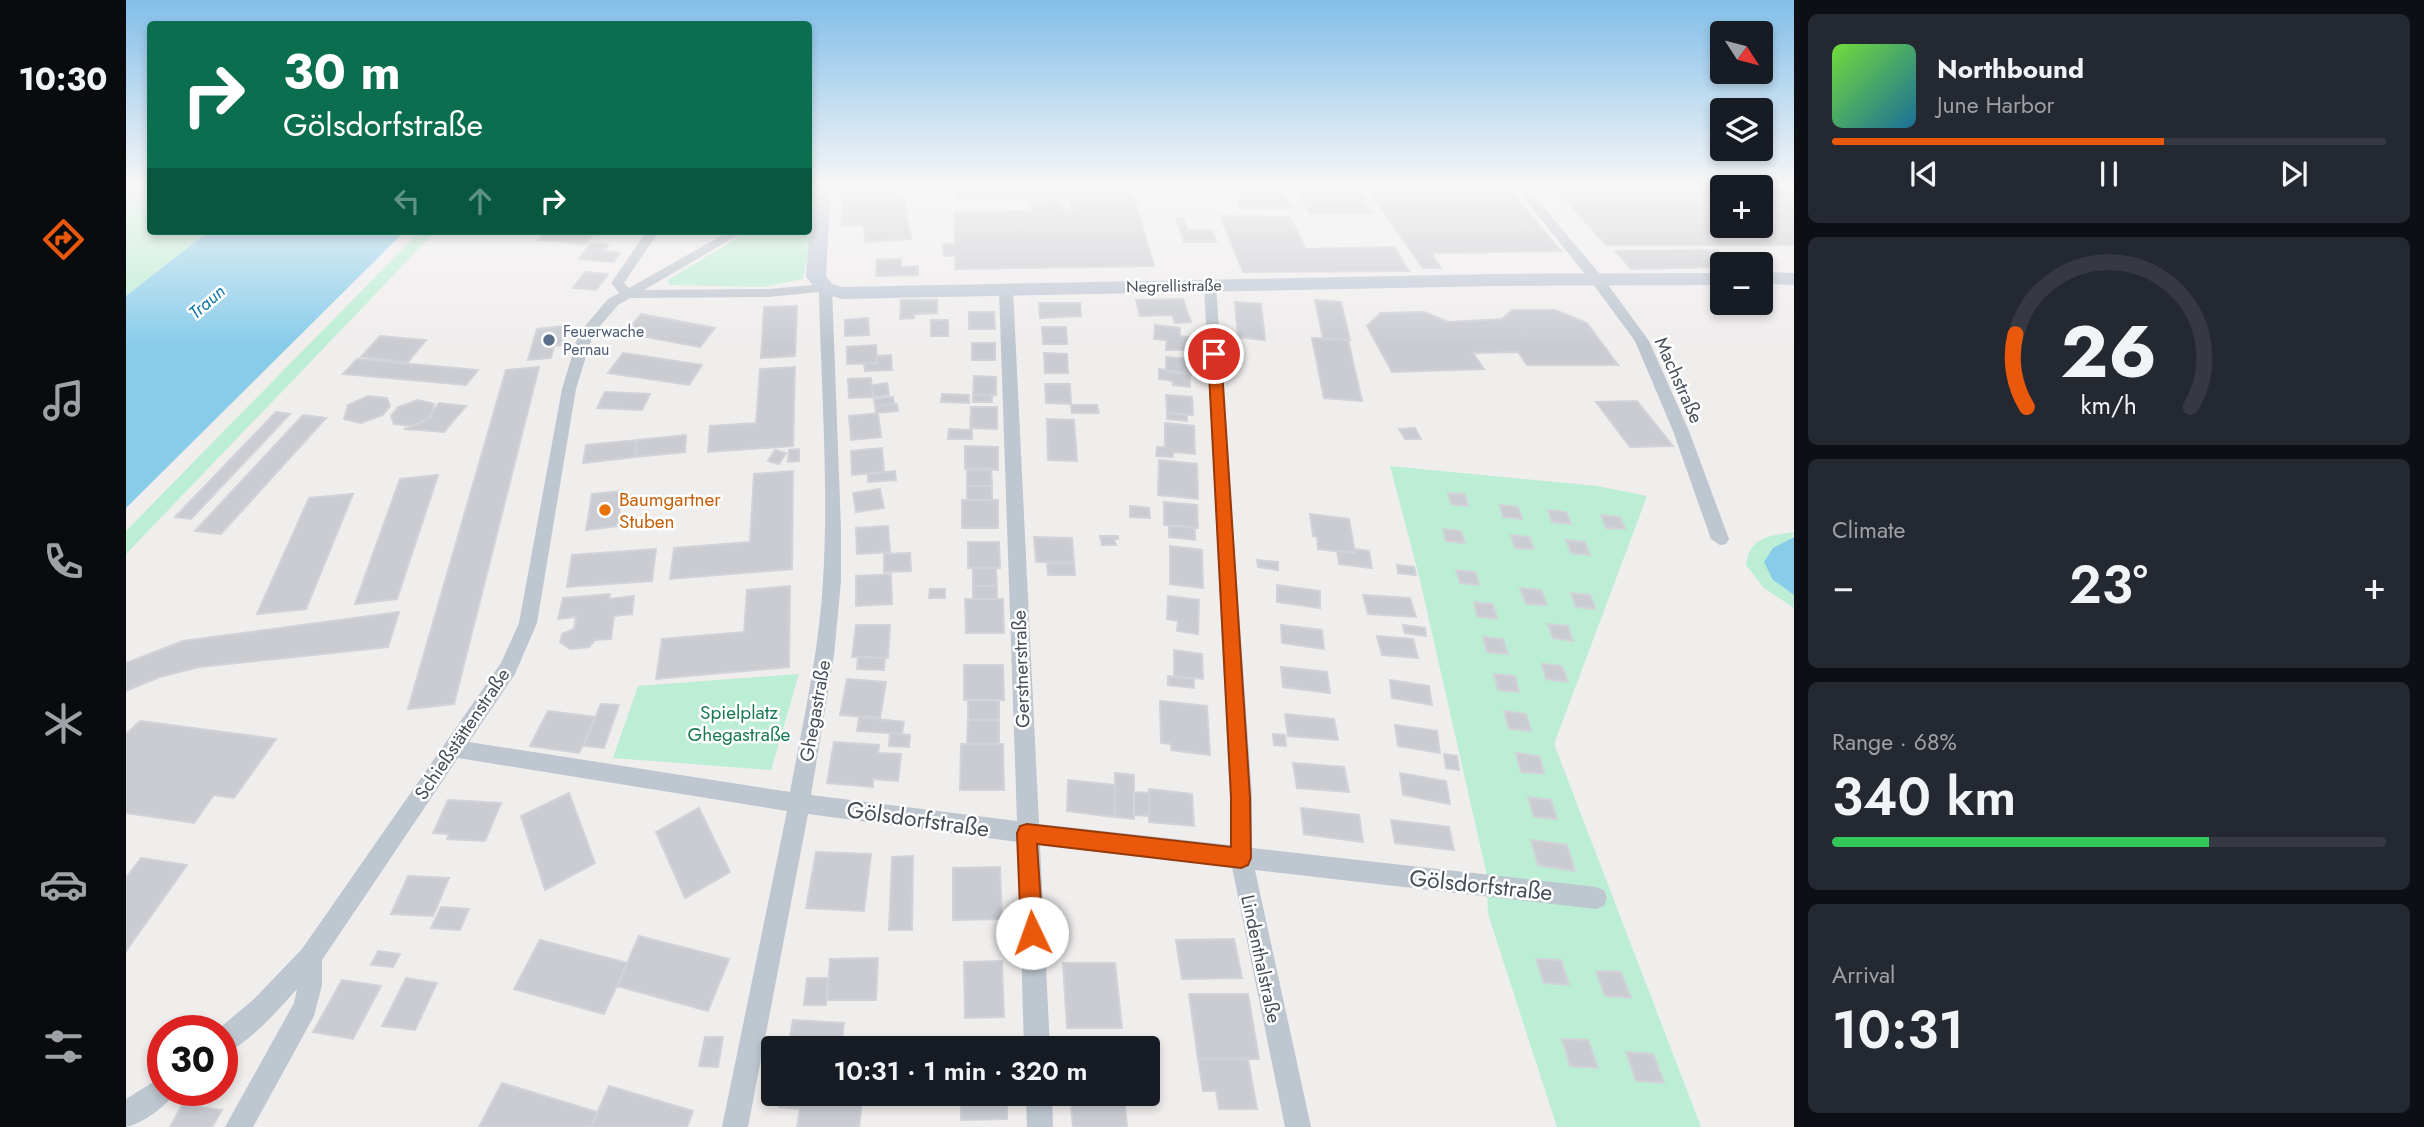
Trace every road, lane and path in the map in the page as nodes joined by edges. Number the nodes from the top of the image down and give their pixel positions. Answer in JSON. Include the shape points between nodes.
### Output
{"nodes":[{"id":1,"x":647,"y":240,"type":"edge"},
{"id":2,"x":724,"y":240,"type":"edge"},
{"id":3,"x":818,"y":240,"type":"edge"},
{"id":4,"x":1564,"y":240,"type":"edge"},
{"id":5,"x":1773,"y":278,"type":"edge"},
{"id":6,"x":1794,"y":278,"type":"edge"},
{"id":7,"x":1710,"y":279,"type":"edge"},
{"id":8,"x":1598,"y":281,"type":"junction"},
{"id":9,"x":1210,"y":285,"type":"junction"},
{"id":10,"x":825,"y":288,"type":"junction"},
{"id":11,"x":1006,"y":289,"type":"junction"},
{"id":12,"x":627,"y":294,"type":"junction"},
{"id":13,"x":1720,"y":539,"type":"dead end"},
{"id":14,"x":451,"y":748,"type":"junction"},
{"id":15,"x":799,"y":803,"type":"junction"},
{"id":16,"x":1027,"y":833,"type":"junction"},
{"id":17,"x":1241,"y":858,"type":"junction"},
{"id":18,"x":1595,"y":898,"type":"dead end"},
{"id":19,"x":310,"y":957,"type":"junction"},
{"id":20,"x":238,"y":1029,"type":"edge"},
{"id":21,"x":1036,"y":1036,"type":"edge"},
{"id":22,"x":147,"y":1100,"type":"edge"},
{"id":23,"x":1039,"y":1106,"type":"edge"},
{"id":24,"x":126,"y":1115,"type":"edge"},
{"id":25,"x":238,"y":1127,"type":"edge"},
{"id":26,"x":735,"y":1127,"type":"edge"},
{"id":27,"x":1040,"y":1127,"type":"edge"},
{"id":28,"x":1298,"y":1127,"type":"edge"}],
"edges":[{"from":1,"to":12,"type":"street","via":[[617,283]]},
{"from":2,"to":12,"type":"street","name":"Schießstättenstraße"},
{"from":3,"to":10,"type":"main road","via":[[816,276]]},
{"from":4,"to":8,"type":"street","name":"Machstraße"},
{"from":5,"to":6,"type":"main road"},
{"from":7,"to":8,"type":"main road","name":"Negrellistraße"},
{"from":8,"to":9,"type":"main road","name":"Negrellistraße"},
{"from":8,"to":13,"type":"street","name":"Machstraße","via":[[1642,341],[1681,430]]},
{"from":9,"to":11,"type":"main road","name":"Negrellistraße"},
{"from":9,"to":17,"type":"street","name":"Lindenthalstraße"},
{"from":10,"to":11,"type":"main road","name":"Negrellistraße","via":[[842,293]]},
{"from":10,"to":12,"type":"street","name":"Negrellistraße"},
{"from":10,"to":15,"type":"street","name":"Ghegastraße","via":[[832,581],[825,655]]},
{"from":11,"to":16,"type":"street","name":"Gerstnerstraße"},
{"from":12,"to":14,"type":"street","name":"Schießstättenstraße","via":[[613,302],[586,333],[569,389],[528,623],[508,668]]},
{"from":14,"to":15,"type":"street","name":"Gölsdorfstraße"},
{"from":14,"to":19,"type":"street","name":"Schießstättenstraße"},
{"from":15,"to":16,"type":"street","name":"Gölsdorfstraße"},
{"from":15,"to":26,"type":"street","name":"Ghegastraße"},
{"from":16,"to":17,"type":"street","name":"Gölsdorfstraße"},
{"from":16,"to":21,"type":"street","name":"Gerstnerstraße"},
{"from":17,"to":18,"type":"street","name":"Gölsdorfstraße"},
{"from":17,"to":28,"type":"street","name":"Lindenthalstraße"},
{"from":19,"to":20,"type":"street","name":"Schießstättenstraße"},
{"from":19,"to":25,"type":"street","via":[[305,1007]]},
{"from":22,"to":24,"type":"street"},
{"from":23,"to":27,"type":"street"}]}
